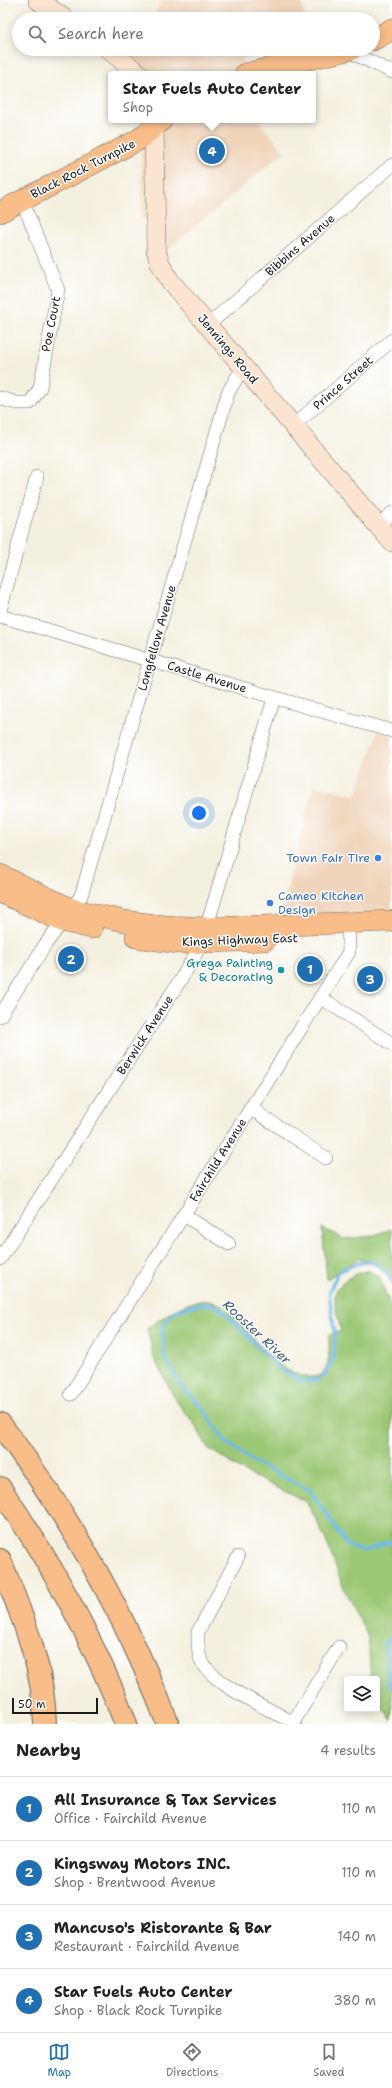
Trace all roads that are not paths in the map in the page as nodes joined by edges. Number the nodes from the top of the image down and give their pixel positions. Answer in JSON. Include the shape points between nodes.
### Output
{"nodes":[{"id":1,"x":38,"y":0,"type":"edge"},
{"id":2,"x":55,"y":12,"type":"edge"},
{"id":3,"x":392,"y":29,"type":"edge"},
{"id":4,"x":380,"y":36,"type":"edge"},
{"id":5,"x":117,"y":56,"type":"edge"},
{"id":6,"x":324,"y":56,"type":"edge"},
{"id":7,"x":362,"y":56,"type":"edge"},
{"id":8,"x":137,"y":71,"type":"edge"},
{"id":9,"x":258,"y":71,"type":"edge"},
{"id":10,"x":391,"y":71,"type":"edge"},
{"id":11,"x":156,"y":123,"type":"edge"},
{"id":12,"x":157,"y":123,"type":"edge"},
{"id":13,"x":392,"y":165,"type":"edge"},
{"id":14,"x":22,"y":200,"type":"junction"},
{"id":15,"x":0,"y":212,"type":"edge"},
{"id":16,"x":208,"y":324,"type":"junction"},
{"id":17,"x":392,"y":340,"type":"edge"},
{"id":18,"x":246,"y":370,"type":"junction"},
{"id":19,"x":0,"y":398,"type":"edge"},
{"id":20,"x":293,"y":426,"type":"junction"},
{"id":21,"x":37,"y":477,"type":"dead end"},
{"id":22,"x":385,"y":519,"type":"edge"},
{"id":23,"x":392,"y":542,"type":"edge"},
{"id":24,"x":0,"y":611,"type":"edge"},
{"id":25,"x":0,"y":616,"type":"edge"},
{"id":26,"x":151,"y":660,"type":"junction"},
{"id":27,"x":274,"y":698,"type":"junction"},
{"id":28,"x":392,"y":730,"type":"edge"},
{"id":29,"x":0,"y":875,"type":"edge"},
{"id":30,"x":0,"y":892,"type":"edge"},
{"id":31,"x":67,"y":915,"type":"junction"},
{"id":32,"x":392,"y":921,"type":"edge"},
{"id":33,"x":349,"y":930,"type":"junction"},
{"id":34,"x":205,"y":935,"type":"junction"},
{"id":35,"x":392,"y":935,"type":"edge"},
{"id":36,"x":320,"y":997,"type":"junction"},
{"id":37,"x":0,"y":1016,"type":"edge"},
{"id":38,"x":392,"y":1044,"type":"edge"},
{"id":39,"x":250,"y":1108,"type":"junction"},
{"id":40,"x":326,"y":1158,"type":"dead end"},
{"id":41,"x":184,"y":1215,"type":"junction"},
{"id":42,"x":229,"y":1244,"type":"dead end"},
{"id":43,"x":0,"y":1259,"type":"edge"},
{"id":44,"x":71,"y":1394,"type":"dead end"},
{"id":45,"x":0,"y":1424,"type":"edge"},
{"id":46,"x":0,"y":1488,"type":"edge"},
{"id":47,"x":238,"y":1557,"type":"dead end"},
{"id":48,"x":0,"y":1560,"type":"edge"},
{"id":49,"x":339,"y":1647,"type":"dead end"},
{"id":50,"x":145,"y":1667,"type":"junction"},
{"id":51,"x":45,"y":1724,"type":"edge"},
{"id":52,"x":126,"y":1724,"type":"edge"},
{"id":53,"x":168,"y":1724,"type":"edge"},
{"id":54,"x":173,"y":1724,"type":"edge"},
{"id":55,"x":292,"y":1724,"type":"edge"}],
"edges":[{"from":1,"to":2,"type":"street"},
{"from":3,"to":4,"type":"main road"},
{"from":5,"to":8,"type":"street"},
{"from":6,"to":9,"type":"main road"},
{"from":7,"to":10,"type":"street"},
{"from":11,"to":14,"type":"main road","name":"Black Rock Turnpike","via":[[138,140]]},
{"from":12,"to":16,"type":"street","name":"Jennings Road","via":[[156,250],[170,281]]},
{"from":13,"to":16,"type":"street","name":"Bibbins Avenue"},
{"from":14,"to":15,"type":"main road","name":"Black Rock Turnpike"},
{"from":14,"to":19,"type":"street","name":"Poe Court","via":[[58,290],[40,388],[30,403]]},
{"from":16,"to":18,"type":"street","name":"Jennings Road"},
{"from":17,"to":20,"type":"street","name":"Prince Street"},
{"from":18,"to":20,"type":"street","name":"Jennings Road"},
{"from":18,"to":26,"type":"street","name":"Longfellow Avenue","via":[[237,377],[228,393]]},
{"from":20,"to":22,"type":"street","name":"Jennings Road"},
{"from":21,"to":24,"type":"street"},
{"from":22,"to":23,"type":"street","name":"Jennings Road"},
{"from":25,"to":26,"type":"street","name":"Castle Avenue"},
{"from":26,"to":27,"type":"street","name":"Castle Avenue"},
{"from":26,"to":31,"type":"street","name":"Longfellow Avenue","via":[[81,896]]},
{"from":27,"to":28,"type":"street","name":"Castle Avenue"},
{"from":27,"to":34,"type":"street","name":"Berwick Avenue"},
{"from":29,"to":31,"type":"main road","name":"Kings Highway East"},
{"from":30,"to":31,"type":"main road","name":"Kings Highway East"},
{"from":31,"to":34,"type":"main road","name":"Kings Highway East","via":[[119,935],[179,943]]},
{"from":31,"to":37,"type":"street","name":"Longfellow Avenue"},
{"from":32,"to":33,"type":"main road","name":"Kings Highway East"},
{"from":33,"to":34,"type":"main road","name":"Kings Highway East"},
{"from":33,"to":35,"type":"main road","name":"Kings Highway East"},
{"from":33,"to":36,"type":"street","name":"Fairchild Avenue","via":[[348,952]]},
{"from":34,"to":43,"type":"street","name":"Berwick Avenue","via":[[181,979]]},
{"from":36,"to":38,"type":"street"},
{"from":36,"to":39,"type":"street","name":"Fairchild Avenue"},
{"from":39,"to":40,"type":"street"},
{"from":39,"to":41,"type":"street","name":"Fairchild Avenue"},
{"from":41,"to":42,"type":"street"},
{"from":41,"to":44,"type":"street","name":"Fairchild Avenue"},
{"from":45,"to":50,"type":"highway","via":[[71,1526],[112,1599]]},
{"from":46,"to":52,"type":"highway","via":[[73,1609]]},
{"from":47,"to":55,"type":"street","via":[[198,1632],[201,1660],[221,1682]]},
{"from":48,"to":51,"type":"highway","via":[[34,1648],[42,1688]]},
{"from":49,"to":55,"type":"street"},
{"from":50,"to":53,"type":"highway"},
{"from":50,"to":54,"type":"highway"}]}
